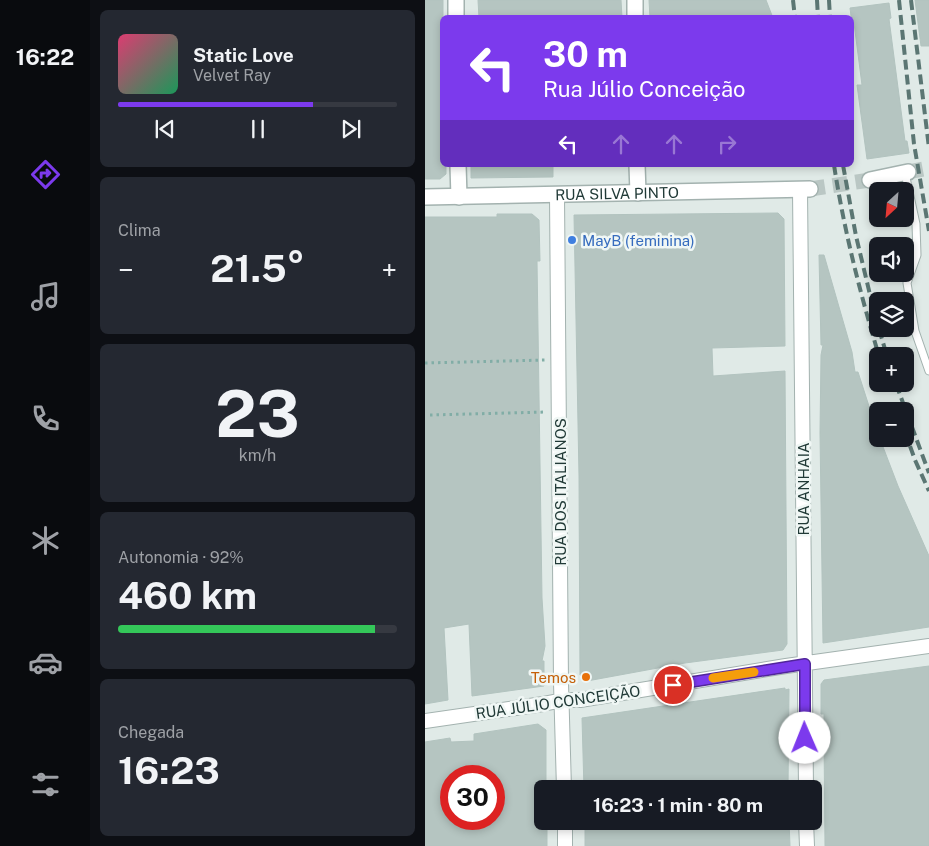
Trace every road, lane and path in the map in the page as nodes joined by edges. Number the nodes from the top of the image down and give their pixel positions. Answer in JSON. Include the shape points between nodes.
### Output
{"nodes":[{"id":1,"x":456,"y":0,"type":"edge"},
{"id":2,"x":635,"y":0,"type":"edge"},
{"id":3,"x":456,"y":15,"type":"edge"},
{"id":4,"x":635,"y":15,"type":"edge"},
{"id":5,"x":458,"y":167,"type":"edge"},
{"id":6,"x":637,"y":167,"type":"edge"},
{"id":7,"x":906,"y":172,"type":"joint"},
{"id":8,"x":870,"y":180,"type":"tunnel mouth"},
{"id":9,"x":805,"y":190,"type":"joint"},
{"id":10,"x":638,"y":194,"type":"junction"},
{"id":11,"x":557,"y":195,"type":"junction"},
{"id":12,"x":425,"y":197,"type":"edge"},
{"id":13,"x":459,"y":197,"type":"junction"},
{"id":14,"x":559,"y":360,"type":"junction"},
{"id":15,"x":425,"y":363,"type":"edge"},
{"id":16,"x":929,"y":371,"type":"edge"},
{"id":17,"x":559,"y":412,"type":"junction"},
{"id":18,"x":431,"y":414,"type":"dead end"},
{"id":19,"x":929,"y":646,"type":"edge"},
{"id":20,"x":805,"y":664,"type":"junction"},
{"id":21,"x":563,"y":700,"type":"junction"},
{"id":22,"x":425,"y":721,"type":"edge"},
{"id":23,"x":564,"y":780,"type":"edge"},
{"id":24,"x":806,"y":780,"type":"edge"},
{"id":25,"x":565,"y":830,"type":"edge"},
{"id":26,"x":806,"y":830,"type":"edge"},
{"id":27,"x":565,"y":846,"type":"edge"},
{"id":28,"x":807,"y":846,"type":"edge"}],
"edges":[{"from":1,"to":3,"type":"street"},
{"from":2,"to":4,"type":"street"},
{"from":5,"to":13,"type":"street"},
{"from":6,"to":10,"type":"street"},
{"from":7,"to":8,"type":"street"},
{"from":7,"to":16,"type":"lane","via":[[916,224],[917,255],[907,283],[915,331]]},
{"from":9,"to":10,"type":"street","name":"RUA SILVA PINTO"},
{"from":9,"to":20,"type":"street","name":"RUA ANHAIA"},
{"from":10,"to":11,"type":"street","name":"RUA SILVA PINTO"},
{"from":11,"to":13,"type":"street","name":"RUA SILVA PINTO"},
{"from":11,"to":14,"type":"street","name":"RUA DOS ITALIANOS"},
{"from":12,"to":13,"type":"street","name":"RUA SILVA PINTO"},
{"from":14,"to":15,"type":"path"},
{"from":14,"to":17,"type":"street","name":"RUA DOS ITALIANOS"},
{"from":17,"to":18,"type":"path"},
{"from":17,"to":21,"type":"street","name":"RUA DOS ITALIANOS"},
{"from":19,"to":20,"type":"street","name":"RUA JÚLIO CONCEIÇÃO"},
{"from":20,"to":21,"type":"street","name":"RUA JÚLIO CONCEIÇÃO"},
{"from":20,"to":24,"type":"street","name":"RUA ANHAIA"},
{"from":21,"to":22,"type":"street","name":"RUA JÚLIO CONCEIÇÃO"},
{"from":21,"to":23,"type":"street","name":"RUA DOS ITALIANOS"},
{"from":25,"to":27,"type":"street"},
{"from":26,"to":28,"type":"street"}]}
